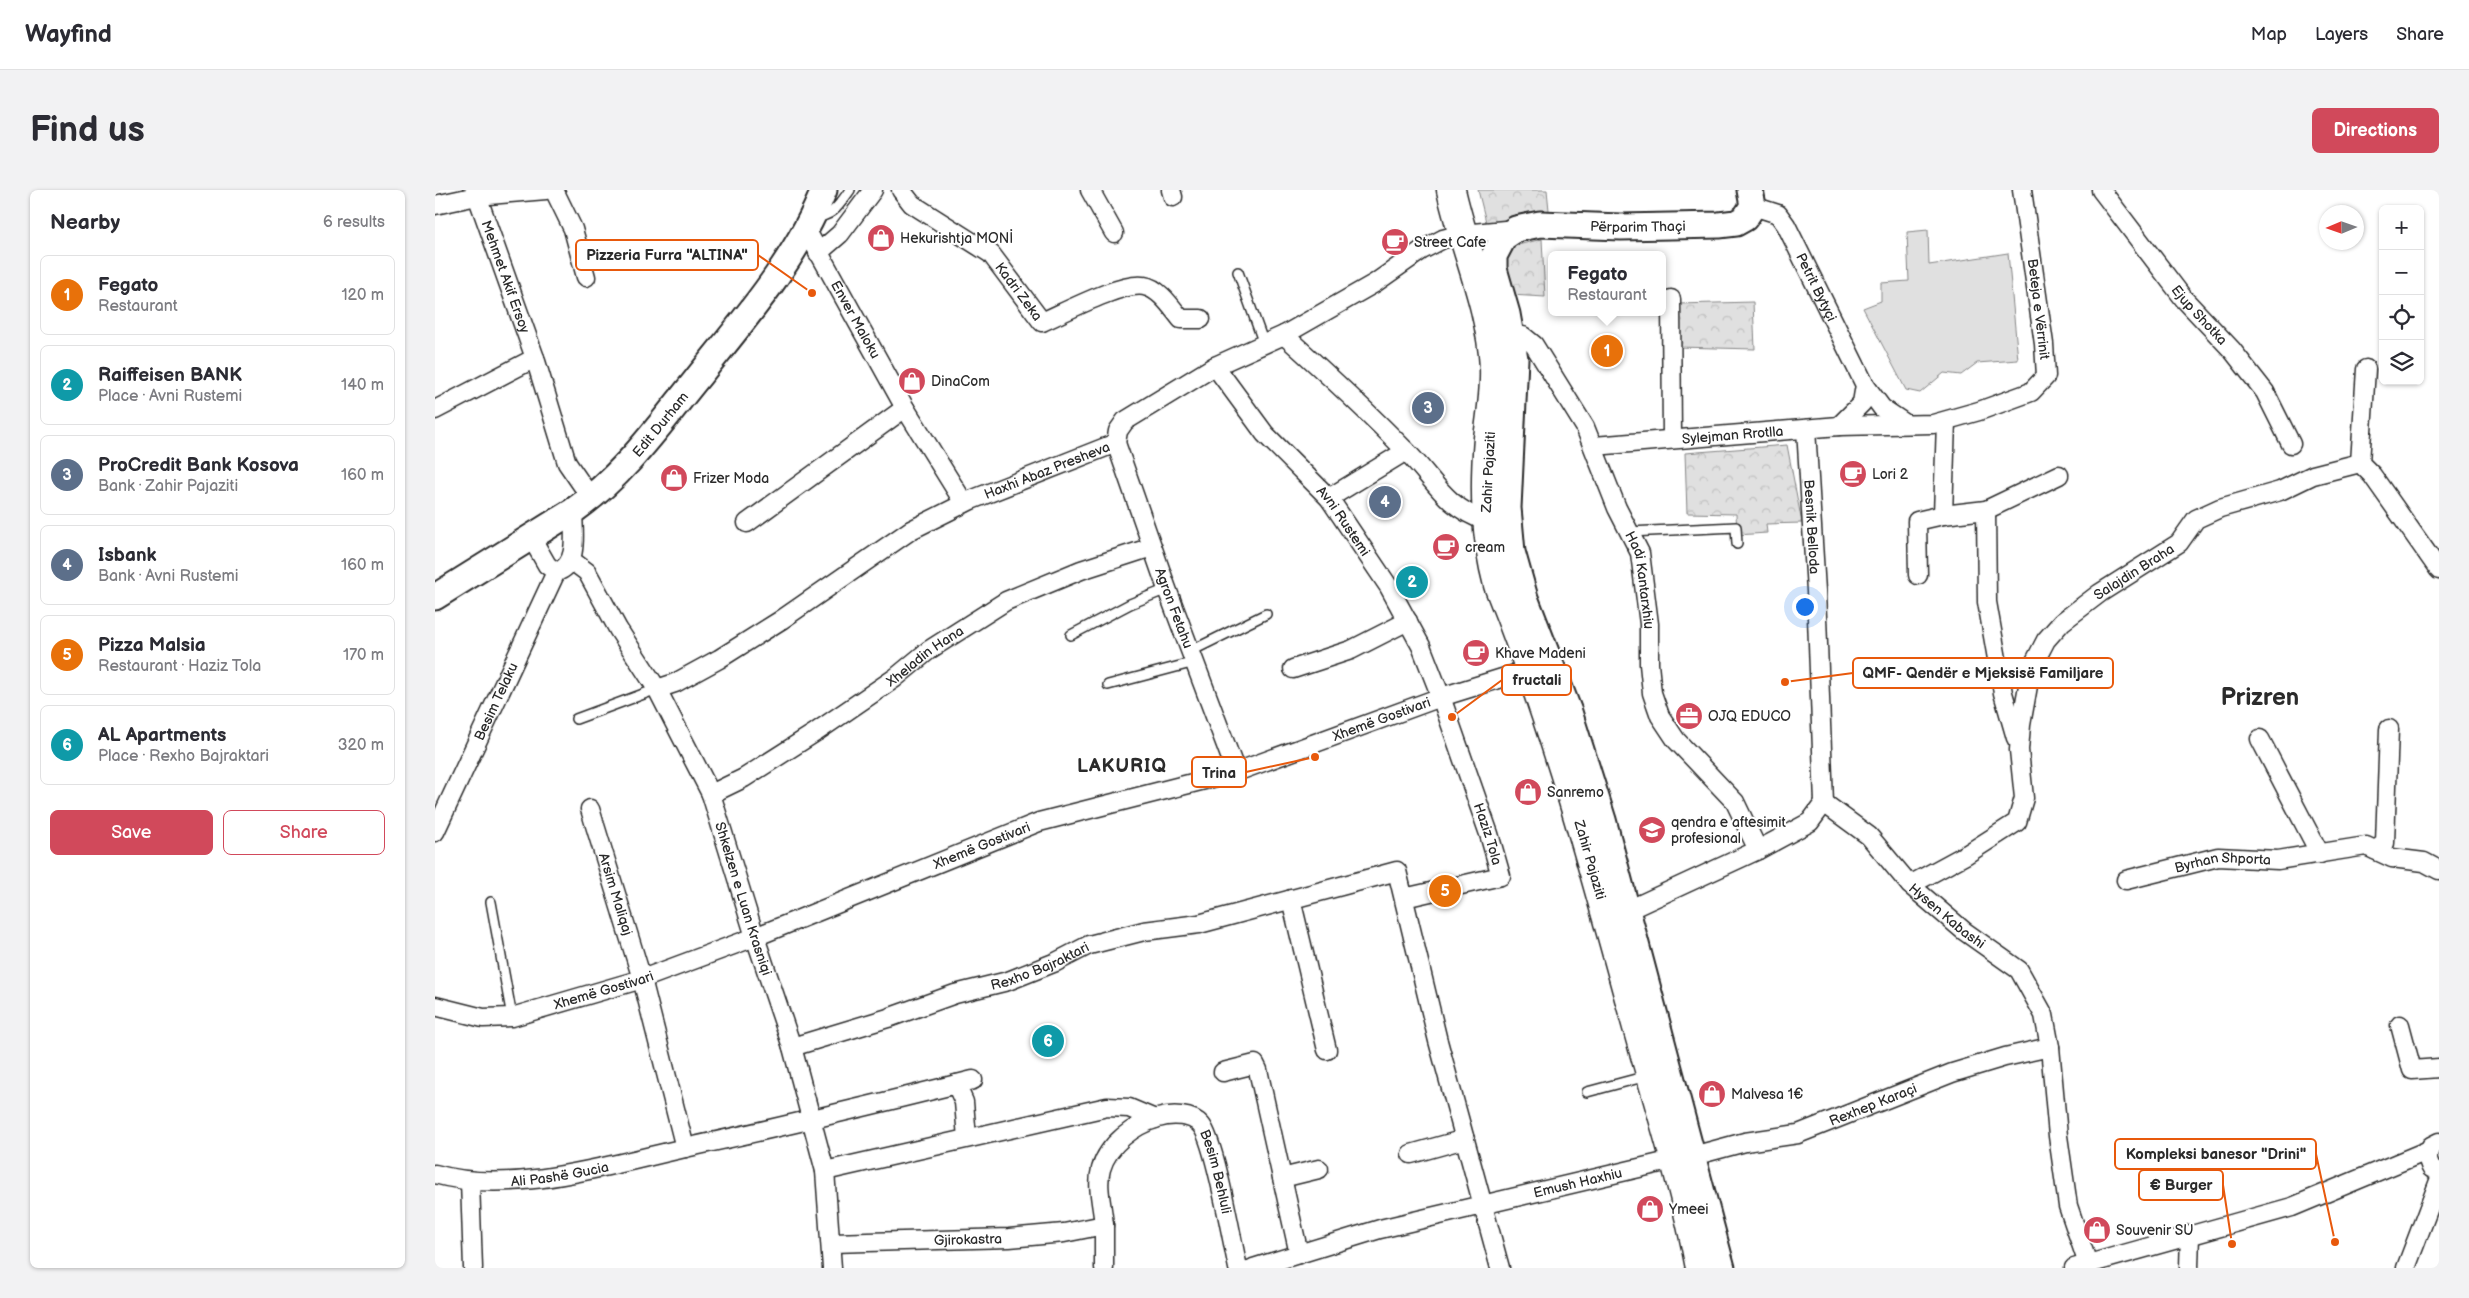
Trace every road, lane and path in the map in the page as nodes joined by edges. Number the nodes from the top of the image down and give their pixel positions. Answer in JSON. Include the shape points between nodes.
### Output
{"nodes":[{"id":1,"x":545,"y":190,"type":"edge"},
{"id":2,"x":554,"y":190,"type":"edge"},
{"id":3,"x":824,"y":190,"type":"edge"},
{"id":4,"x":849,"y":190,"type":"edge"},
{"id":5,"x":873,"y":190,"type":"edge"},
{"id":6,"x":901,"y":190,"type":"edge"},
{"id":7,"x":1089,"y":190,"type":"edge"},
{"id":8,"x":2023,"y":190,"type":"edge"},
{"id":9,"x":2101,"y":190,"type":"edge"},
{"id":10,"x":1451,"y":191,"type":"edge"},
{"id":11,"x":476,"y":193,"type":"edge"},
{"id":12,"x":1751,"y":198,"type":"edge"},
{"id":13,"x":435,"y":205,"type":"edge"},
{"id":14,"x":810,"y":224,"type":"junction"},
{"id":15,"x":1516,"y":229,"type":"junction"},
{"id":16,"x":1114,"y":233,"type":"dead end"},
{"id":17,"x":1462,"y":234,"type":"junction"},
{"id":18,"x":819,"y":252,"type":"junction"},
{"id":19,"x":1238,"y":272,"type":"dead end"},
{"id":20,"x":585,"y":277,"type":"dead end"},
{"id":21,"x":1671,"y":299,"type":"dead end"},
{"id":22,"x":1201,"y":319,"type":"dead end"},
{"id":23,"x":1283,"y":335,"type":"junction"},
{"id":24,"x":1502,"y":335,"type":"junction"},
{"id":25,"x":1264,"y":344,"type":"junction"},
{"id":26,"x":535,"y":358,"type":"junction"},
{"id":27,"x":1215,"y":366,"type":"junction"},
{"id":28,"x":2366,"y":369,"type":"dead end"},
{"id":29,"x":1865,"y":385,"type":"junction"},
{"id":30,"x":905,"y":408,"type":"junction"},
{"id":31,"x":435,"y":410,"type":"edge"},
{"id":32,"x":1946,"y":421,"type":"junction"},
{"id":33,"x":1871,"y":424,"type":"joint"},
{"id":34,"x":1907,"y":424,"type":"junction"},
{"id":35,"x":1839,"y":426,"type":"junction"},
{"id":36,"x":1806,"y":428,"type":"junction"},
{"id":37,"x":1672,"y":439,"type":"junction"},
{"id":38,"x":1116,"y":443,"type":"junction"},
{"id":39,"x":2291,"y":444,"type":"dead end"},
{"id":40,"x":1594,"y":446,"type":"junction"},
{"id":41,"x":1406,"y":451,"type":"junction"},
{"id":42,"x":2360,"y":463,"type":"junction"},
{"id":43,"x":2059,"y":475,"type":"dead end"},
{"id":44,"x":1329,"y":498,"type":"junction"},
{"id":45,"x":964,"y":503,"type":"junction"},
{"id":46,"x":582,"y":505,"type":"junction"},
{"id":47,"x":1985,"y":510,"type":"junction"},
{"id":48,"x":1943,"y":515,"type":"junction"},
{"id":49,"x":1486,"y":521,"type":"junction"},
{"id":50,"x":747,"y":523,"type":"dead end"},
{"id":51,"x":1629,"y":532,"type":"junction"},
{"id":52,"x":531,"y":537,"type":"junction"},
{"id":53,"x":1737,"y":544,"type":"dead end"},
{"id":54,"x":1152,"y":547,"type":"junction"},
{"id":55,"x":571,"y":560,"type":"junction"},
{"id":56,"x":2439,"y":570,"type":"edge"},
{"id":57,"x":556,"y":572,"type":"junction"},
{"id":58,"x":1918,"y":575,"type":"dead end"},
{"id":59,"x":1167,"y":589,"type":"junction"},
{"id":60,"x":435,"y":597,"type":"edge"},
{"id":61,"x":1266,"y":614,"type":"dead end"},
{"id":62,"x":1408,"y":621,"type":"junction"},
{"id":63,"x":1071,"y":634,"type":"dead end"},
{"id":64,"x":1193,"y":657,"type":"junction"},
{"id":65,"x":1293,"y":669,"type":"dead end"},
{"id":66,"x":1531,"y":669,"type":"junction"},
{"id":67,"x":1108,"y":686,"type":"dead end"},
{"id":68,"x":657,"y":689,"type":"junction"},
{"id":69,"x":1441,"y":697,"type":"junction"},
{"id":70,"x":576,"y":719,"type":"dead end"},
{"id":71,"x":2389,"y":728,"type":"dead end"},
{"id":72,"x":2260,"y":739,"type":"dead end"},
{"id":73,"x":2019,"y":750,"type":"junction"},
{"id":74,"x":1236,"y":772,"type":"junction"},
{"id":75,"x":711,"y":794,"type":"junction"},
{"id":76,"x":1824,"y":803,"type":"junction"},
{"id":77,"x":590,"y":809,"type":"dead end"},
{"id":78,"x":435,"y":832,"type":"edge"},
{"id":79,"x":1757,"y":850,"type":"junction"},
{"id":80,"x":2375,"y":850,"type":"junction"},
{"id":81,"x":2320,"y":854,"type":"junction"},
{"id":82,"x":2439,"y":870,"type":"edge"},
{"id":83,"x":2126,"y":880,"type":"dead end"},
{"id":84,"x":1910,"y":885,"type":"junction"},
{"id":85,"x":1404,"y":898,"type":"junction"},
{"id":86,"x":1291,"y":899,"type":"junction"},
{"id":87,"x":491,"y":902,"type":"dead end"},
{"id":88,"x":1626,"y":911,"type":"junction"},
{"id":89,"x":755,"y":937,"type":"junction"},
{"id":90,"x":642,"y":979,"type":"junction"},
{"id":91,"x":435,"y":1006,"type":"edge"},
{"id":92,"x":512,"y":1017,"type":"junction"},
{"id":93,"x":2400,"y":1025,"type":"dead end"},
{"id":94,"x":792,"y":1046,"type":"junction"},
{"id":95,"x":2050,"y":1047,"type":"junction"},
{"id":96,"x":1327,"y":1050,"type":"dead end"},
{"id":97,"x":2439,"y":1068,"type":"edge"},
{"id":98,"x":1223,"y":1072,"type":"dead end"},
{"id":99,"x":1650,"y":1075,"type":"junction"},
{"id":100,"x":1587,"y":1092,"type":"dead end"},
{"id":101,"x":1155,"y":1119,"type":"junction"},
{"id":102,"x":811,"y":1120,"type":"junction"},
{"id":103,"x":967,"y":1138,"type":"junction"},
{"id":104,"x":1465,"y":1139,"type":"junction"},
{"id":105,"x":2434,"y":1146,"type":"edge"},
{"id":106,"x":685,"y":1148,"type":"junction"},
{"id":107,"x":1411,"y":1154,"type":"dead end"},
{"id":108,"x":1683,"y":1158,"type":"junction"},
{"id":109,"x":1319,"y":1169,"type":"dead end"},
{"id":110,"x":825,"y":1172,"type":"junction"},
{"id":111,"x":2439,"y":1172,"type":"edge"},
{"id":112,"x":435,"y":1174,"type":"edge"},
{"id":113,"x":1282,"y":1178,"type":"junction"},
{"id":114,"x":470,"y":1181,"type":"junction"},
{"id":115,"x":2439,"y":1181,"type":"edge"},
{"id":116,"x":1483,"y":1206,"type":"junction"},
{"id":117,"x":1103,"y":1225,"type":"junction"},
{"id":118,"x":2190,"y":1234,"type":"junction"},
{"id":119,"x":832,"y":1243,"type":"junction"},
{"id":120,"x":1299,"y":1254,"type":"junction"},
{"id":121,"x":2081,"y":1266,"type":"edge"},
{"id":122,"x":473,"y":1268,"type":"edge"},
{"id":123,"x":832,"y":1268,"type":"edge"},
{"id":124,"x":1104,"y":1268,"type":"edge"},
{"id":125,"x":1238,"y":1268,"type":"edge"},
{"id":126,"x":1253,"y":1268,"type":"edge"},
{"id":127,"x":1500,"y":1268,"type":"edge"},
{"id":128,"x":1700,"y":1268,"type":"edge"},
{"id":129,"x":1721,"y":1268,"type":"edge"},
{"id":130,"x":2189,"y":1268,"type":"edge"},
{"id":131,"x":2406,"y":1268,"type":"edge"}],
"edges":[{"from":1,"to":11,"type":"street"},
{"from":2,"to":20,"type":"street","via":[[571,224]]},
{"from":3,"to":14,"type":"street","name":"Edit Durham"},
{"from":4,"to":14,"type":"lane","via":[[836,210]]},
{"from":5,"to":18,"type":"street","via":[[840,234]]},
{"from":6,"to":22,"type":"street","name":"Kadri Zeka","via":[[912,204],[991,254],[1042,322],[1125,287],[1145,286],[1163,297],[1181,319]]},
{"from":7,"to":16,"type":"street"},
{"from":8,"to":32,"type":"street","name":"Beteja e Vërrinit","via":[[2046,376],[2031,392]]},
{"from":9,"to":39,"type":"street","name":"Ejup Shotka","via":[[2184,298],[2265,392]]},
{"from":10,"to":17,"type":"main road","name":"Zahir Pajaziti"},
{"from":11,"to":13,"type":"street"},
{"from":11,"to":26,"type":"street","name":"Mehmet Akif Ersoy"},
{"from":12,"to":15,"type":"street","name":"Përparim Thaçi","via":[[1745,218],[1736,223],[1621,227],[1540,224]]},
{"from":12,"to":29,"type":"street","name":"Petrit Bytyçi","via":[[1778,214],[1786,225]]},
{"from":14,"to":18,"type":"street","name":"Enver Maloku"},
{"from":14,"to":46,"type":"street","name":"Edit Durham","via":[[740,325],[686,392],[625,467]]},
{"from":15,"to":17,"type":"street","name":"Haxhi Abaz Presheva"},
{"from":15,"to":24,"type":"street","name":"Zahir Pajaziti","via":[[1505,237],[1494,256]]},
{"from":17,"to":23,"type":"street","name":"Haxhi Abaz Presheva","via":[[1422,250],[1375,283]]},
{"from":17,"to":24,"type":"main road","name":"Zahir Pajaziti"},
{"from":18,"to":30,"type":"street","name":"Enver Maloku"},
{"from":19,"to":25,"type":"lane"},
{"from":21,"to":37,"type":"street"},
{"from":23,"to":25,"type":"street","name":"Haxhi Abaz Presheva"},
{"from":23,"to":41,"type":"street"},
{"from":24,"to":40,"type":"street","name":"Hadi Kantarxhiu","via":[[1523,336],[1534,345]]},
{"from":24,"to":49,"type":"main road","name":"Zahir Pajaziti","via":[[1485,484]]},
{"from":24,"to":88,"type":"street","name":"Zahir Pajaziti","via":[[1515,378],[1509,508],[1511,552],[1603,820]]},
{"from":25,"to":27,"type":"street","name":"Haxhi Abaz Presheva"},
{"from":26,"to":31,"type":"street"},
{"from":26,"to":46,"type":"street","name":"Mehmet Akif Ersoy"},
{"from":27,"to":38,"type":"street","name":"Haxhi Abaz Presheva","via":[[1125,422],[1118,431]]},
{"from":27,"to":44,"type":"street","name":"Avni Rustemi","via":[[1265,434]]},
{"from":28,"to":42,"type":"street"},
{"from":29,"to":34,"type":"street","name":"Petrit Bytyçi","via":[[1882,408]]},
{"from":29,"to":35,"type":"street","via":[[1862,403]]},
{"from":30,"to":45,"type":"street","name":"Enver Maloku"},
{"from":30,"to":50,"type":"street"},
{"from":32,"to":34,"type":"street","name":"Beteja e Vërrinit"},
{"from":32,"to":48,"type":"street"},
{"from":33,"to":34,"type":"street","name":"Beteja e Vërrinit"},
{"from":33,"to":35,"type":"street","name":"Sylejman Rrotlla"},
{"from":35,"to":36,"type":"street","name":"Sylejman Rrotlla"},
{"from":36,"to":37,"type":"street","name":"Sylejman Rrotlla"},
{"from":36,"to":76,"type":"street","name":"Besnik Belloda"},
{"from":37,"to":40,"type":"street","name":"Sylejman Rrotlla"},
{"from":38,"to":45,"type":"street","name":"Haxhi Abaz Presheva"},
{"from":38,"to":54,"type":"street","name":"Agron Fetahu"},
{"from":40,"to":51,"type":"street","name":"Hadi Kantarxhiu"},
{"from":41,"to":44,"type":"street"},
{"from":41,"to":49,"type":"street","via":[[1458,508]]},
{"from":42,"to":56,"type":"street","via":[[2372,475]]},
{"from":42,"to":73,"type":"street","name":"Salajdin Braha","via":[[2313,474],[2280,492],[2220,508],[2196,519],[2179,543],[2100,593],[2062,622],[2046,640],[2031,669]]},
{"from":43,"to":47,"type":"street"},
{"from":44,"to":62,"type":"street","name":"Avni Rustemi"},
{"from":45,"to":68,"type":"street","name":"Haxhi Abaz Presheva","via":[[911,530],[719,659]]},
{"from":46,"to":52,"type":"street","name":"Edit Durham"},
{"from":46,"to":55,"type":"street"},
{"from":47,"to":48,"type":"street"},
{"from":47,"to":73,"type":"street","name":"Salajdin Braha","via":[[1987,602],[2003,693]]},
{"from":48,"to":58,"type":"street","via":[[1917,521]]},
{"from":49,"to":66,"type":"main road","name":"Zahir Pajaziti","via":[[1498,585]]},
{"from":51,"to":53,"type":"lane","via":[[1736,527]]},
{"from":51,"to":79,"type":"street","name":"Hadi Kantarxhiu","via":[[1640,553],[1644,574],[1651,694],[1660,716],[1676,740],[1735,802]]},
{"from":52,"to":57,"type":"street","via":[[547,565]]},
{"from":52,"to":60,"type":"street","name":"Edit Durham"},
{"from":54,"to":59,"type":"street","name":"Agron Fetahu"},
{"from":54,"to":75,"type":"street","name":"Xheladin Hana","via":[[1081,570],[1006,601],[929,650],[895,678],[815,732],[744,778]]},
{"from":55,"to":57,"type":"street","via":[[563,570]]},
{"from":55,"to":68,"type":"street","name":"Shkelzen e Luan Krasniqi","via":[[587,572]]},
{"from":57,"to":78,"type":"street","name":"Besim Telaku"},
{"from":59,"to":63,"type":"lane"},
{"from":59,"to":64,"type":"street","name":"Agron Fetahu"},
{"from":61,"to":64,"type":"lane"},
{"from":62,"to":65,"type":"street","via":[[1351,650]]},
{"from":62,"to":69,"type":"street","name":"Avni Rustemi"},
{"from":64,"to":67,"type":"lane"},
{"from":64,"to":74,"type":"street","name":"Agron Fetahu"},
{"from":66,"to":69,"type":"street","name":"Xhemë Gostivari"},
{"from":66,"to":99,"type":"main road","name":"Zahir Pajaziti","via":[[1585,833]]},
{"from":68,"to":70,"type":"lane"},
{"from":68,"to":75,"type":"street","name":"Shkelzen e Luan Krasniqi"},
{"from":69,"to":74,"type":"street","name":"Xhemë Gostivari"},
{"from":69,"to":85,"type":"street","name":"Haziz Tola","via":[[1501,876]]},
{"from":71,"to":80,"type":"street","via":[[2385,842]]},
{"from":72,"to":81,"type":"street"},
{"from":73,"to":84,"type":"street","name":"Salajdin Braha","via":[[2024,798],[2017,822]]},
{"from":74,"to":89,"type":"street","name":"Xhemë Gostivari","via":[[1039,822]]},
{"from":75,"to":89,"type":"street","name":"Shkelzen e Luan Krasniqi"},
{"from":76,"to":79,"type":"street","via":[[1810,822]]},
{"from":76,"to":84,"type":"street","name":"Hysen Kabashi","via":[[1869,836]]},
{"from":77,"to":90,"type":"street","name":"Arsim Maliqaj"},
{"from":79,"to":88,"type":"street"},
{"from":80,"to":81,"type":"street","name":"Byrhan Shporta","via":[[2365,846]]},
{"from":80,"to":82,"type":"street","name":"Byrhan Shporta","via":[[2392,858],[2424,862]]},
{"from":81,"to":83,"type":"street","name":"Byrhan Shporta","via":[[2278,860],[2218,856]]},
{"from":84,"to":95,"type":"street","name":"Hysen Kabashi","via":[[2019,970],[2044,1015]]},
{"from":85,"to":86,"type":"street","name":"Rexho Bajraktari","via":[[1397,871]]},
{"from":85,"to":104,"type":"street"},
{"from":86,"to":94,"type":"street","name":"Rexho Bajraktari","via":[[1199,924],[1144,931],[1089,945],[1057,962],[1008,981],[955,994],[888,1018]]},
{"from":86,"to":96,"type":"street"},
{"from":87,"to":92,"type":"lane"},
{"from":88,"to":108,"type":"street","name":"Zahir Pajaziti"},
{"from":89,"to":90,"type":"street","name":"Xhemë Gostivari"},
{"from":89,"to":94,"type":"street","name":"Shkelzen e Luan Krasniqi"},
{"from":90,"to":92,"type":"street","name":"Xhemë Gostivari"},
{"from":90,"to":106,"type":"street"},
{"from":91,"to":92,"type":"street","name":"Xhemë Gostivari","via":[[483,1018]]},
{"from":93,"to":97,"type":"street","via":[[2412,1070]]},
{"from":94,"to":102,"type":"street","name":"Shkelzen e Luan Krasniqi"},
{"from":95,"to":108,"type":"street","name":"Rexhep Karaçi","via":[[1952,1073],[1798,1134],[1745,1142]]},
{"from":95,"to":121,"type":"street","name":"Hysen Kabashi","via":[[2058,1136]]},
{"from":98,"to":113,"type":"street","via":[[1255,1064]]},
{"from":99,"to":100,"type":"lane"},
{"from":99,"to":108,"type":"main road","name":"Zahir Pajaziti"},
{"from":101,"to":103,"type":"street","name":"Besim Behluli","via":[[1129,1108],[1107,1107]]},
{"from":101,"to":117,"type":"street","name":"Besim Behluli","via":[[1127,1133],[1107,1157],[1101,1170]]},
{"from":101,"to":125,"type":"street","name":"Besim Behluli","via":[[1166,1115],[1182,1117],[1195,1119],[1202,1126],[1211,1149]]},
{"from":102,"to":103,"type":"street","via":[[964,1082]]},
{"from":102,"to":106,"type":"street","name":"Ali Pashë Gucia"},
{"from":102,"to":110,"type":"street","name":"Shkelzen e Luan Krasniqi"},
{"from":103,"to":110,"type":"street","name":"Besim Behluli"},
{"from":104,"to":107,"type":"street"},
{"from":104,"to":116,"type":"street"},
{"from":105,"to":111,"type":"street","via":[[2427,1157],[2429,1165]]},
{"from":105,"to":118,"type":"street","via":[[2292,1207]]},
{"from":106,"to":114,"type":"street","name":"Ali Pashë Gucia","via":[[627,1163],[554,1176],[508,1182]]},
{"from":108,"to":116,"type":"street","name":"Emush Haxhiu"},
{"from":108,"to":128,"type":"main road","name":"Zahir Pajaziti"},
{"from":108,"to":129,"type":"street","name":"Zahir Pajaziti"},
{"from":109,"to":113,"type":"street"},
{"from":110,"to":119,"type":"street","name":"Shkelzen e Luan Krasniqi"},
{"from":112,"to":114,"type":"street","name":"Ali Pashë Gucia","via":[[457,1181]]},
{"from":113,"to":120,"type":"street"},
{"from":114,"to":122,"type":"street"},
{"from":115,"to":131,"type":"street"},
{"from":116,"to":120,"type":"street","via":[[1380,1229]]},
{"from":116,"to":127,"type":"street"},
{"from":117,"to":119,"type":"street","name":"Gjirokastra","via":[[1009,1238]]},
{"from":117,"to":124,"type":"street","name":"Besim Behluli"},
{"from":118,"to":121,"type":"street"},
{"from":118,"to":130,"type":"street"},
{"from":119,"to":123,"type":"street","name":"Shkelzen e Luan Krasniqi"},
{"from":120,"to":126,"type":"street"}]}
